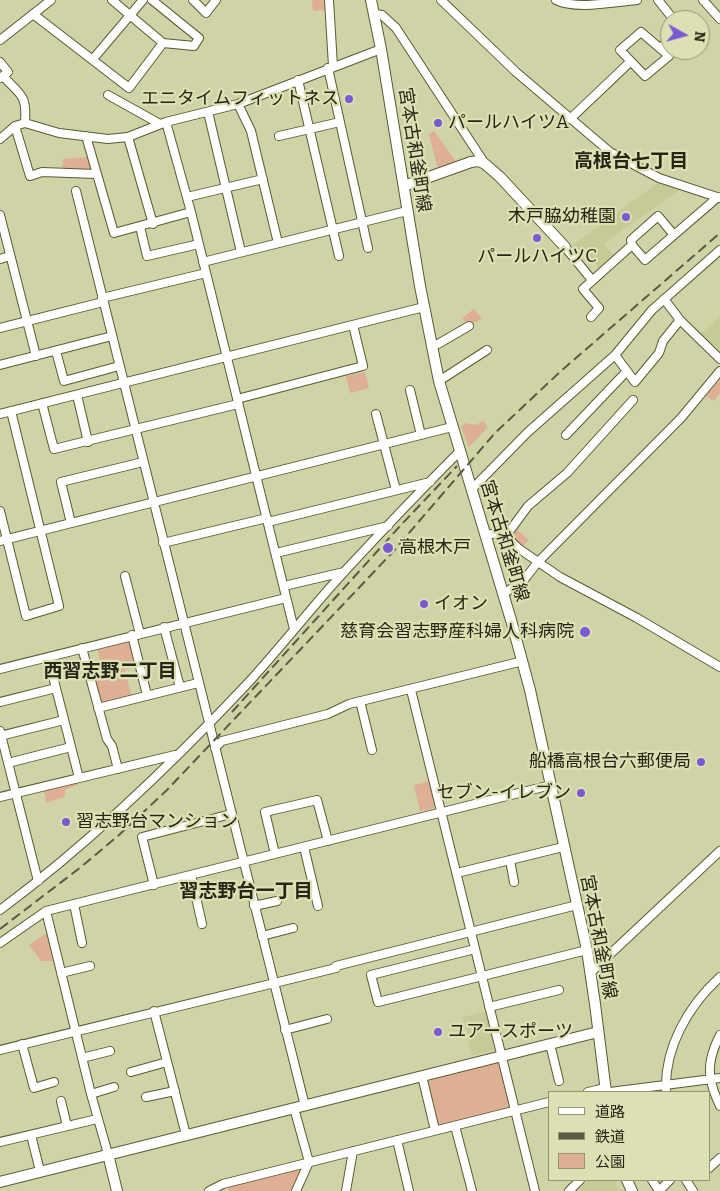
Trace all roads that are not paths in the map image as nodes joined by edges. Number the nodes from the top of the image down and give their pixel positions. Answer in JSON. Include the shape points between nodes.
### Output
{"nodes":[{"id":1,"x":51,"y":0,"type":"edge"},
{"id":2,"x":112,"y":0,"type":"edge"},
{"id":3,"x":143,"y":0,"type":"edge"},
{"id":4,"x":152,"y":0,"type":"edge"},
{"id":5,"x":193,"y":0,"type":"edge"},
{"id":6,"x":216,"y":0,"type":"edge"},
{"id":7,"x":329,"y":0,"type":"edge"},
{"id":8,"x":371,"y":0,"type":"edge"},
{"id":9,"x":441,"y":0,"type":"edge"},
{"id":10,"x":556,"y":0,"type":"edge"},
{"id":11,"x":638,"y":0,"type":"edge"},
{"id":12,"x":658,"y":0,"type":"edge"},
{"id":13,"x":703,"y":0,"type":"edge"},
{"id":14,"x":666,"y":10,"type":"edge"},
{"id":15,"x":33,"y":14,"type":"junction"},
{"id":16,"x":375,"y":14,"type":"junction"},
{"id":17,"x":130,"y":15,"type":"junction"},
{"id":18,"x":720,"y":19,"type":"edge"},
{"id":19,"x":0,"y":40,"type":"edge"},
{"id":20,"x":163,"y":43,"type":"junction"},
{"id":21,"x":660,"y":48,"type":"edge"},
{"id":22,"x":381,"y":49,"type":"junction"},
{"id":23,"x":93,"y":59,"type":"junction"},
{"id":24,"x":664,"y":60,"type":"edge"},
{"id":25,"x":0,"y":62,"type":"edge"},
{"id":26,"x":630,"y":62,"type":"junction"},
{"id":27,"x":331,"y":67,"type":"junction"},
{"id":28,"x":1,"y":77,"type":"edge"},
{"id":29,"x":298,"y":80,"type":"junction"},
{"id":30,"x":108,"y":94,"type":"dead end"},
{"id":31,"x":238,"y":104,"type":"junction"},
{"id":32,"x":208,"y":112,"type":"junction"},
{"id":33,"x":570,"y":119,"type":"junction"},
{"id":34,"x":340,"y":122,"type":"junction"},
{"id":35,"x":25,"y":123,"type":"junction"},
{"id":36,"x":163,"y":123,"type":"junction"},
{"id":37,"x":15,"y":126,"type":"junction"},
{"id":38,"x":309,"y":129,"type":"junction"},
{"id":39,"x":86,"y":136,"type":"junction"},
{"id":40,"x":279,"y":136,"type":"dead end"},
{"id":41,"x":128,"y":137,"type":"junction"},
{"id":42,"x":0,"y":139,"type":"edge"},
{"id":43,"x":486,"y":164,"type":"junction"},
{"id":44,"x":96,"y":174,"type":"junction"},
{"id":45,"x":263,"y":179,"type":"junction"},
{"id":46,"x":404,"y":186,"type":"junction"},
{"id":47,"x":226,"y":187,"type":"junction"},
{"id":48,"x":76,"y":191,"type":"dead end"},
{"id":49,"x":187,"y":197,"type":"junction"},
{"id":50,"x":719,"y":197,"type":"edge"},
{"id":51,"x":405,"y":211,"type":"junction"},
{"id":52,"x":191,"y":212,"type":"junction"},
{"id":53,"x":0,"y":215,"type":"edge"},
{"id":54,"x":362,"y":222,"type":"junction"},
{"id":55,"x":153,"y":224,"type":"junction"},
{"id":56,"x":140,"y":227,"type":"junction"},
{"id":57,"x":333,"y":229,"type":"junction"},
{"id":58,"x":674,"y":234,"type":"junction"},
{"id":59,"x":278,"y":243,"type":"junction"},
{"id":60,"x":199,"y":244,"type":"junction"},
{"id":61,"x":632,"y":245,"type":"junction"},
{"id":62,"x":368,"y":248,"type":"dead end"},
{"id":63,"x":564,"y":248,"type":"joint"},
{"id":64,"x":720,"y":250,"type":"edge"},
{"id":65,"x":241,"y":252,"type":"junction"},
{"id":66,"x":10,"y":256,"type":"junction"},
{"id":67,"x":339,"y":256,"type":"dead end"},
{"id":68,"x":0,"y":259,"type":"edge"},
{"id":69,"x":203,"y":262,"type":"junction"},
{"id":70,"x":206,"y":273,"type":"junction"},
{"id":71,"x":592,"y":280,"type":"junction"},
{"id":72,"x":664,"y":299,"type":"junction"},
{"id":73,"x":103,"y":300,"type":"junction"},
{"id":74,"x":424,"y":307,"type":"junction"},
{"id":75,"x":591,"y":317,"type":"dead end"},
{"id":76,"x":680,"y":320,"type":"junction"},
{"id":77,"x":26,"y":322,"type":"junction"},
{"id":78,"x":353,"y":325,"type":"junction"},
{"id":79,"x":469,"y":326,"type":"dead end"},
{"id":80,"x":0,"y":328,"type":"edge"},
{"id":81,"x":112,"y":336,"type":"junction"},
{"id":82,"x":431,"y":346,"type":"junction"},
{"id":83,"x":56,"y":350,"type":"junction"},
{"id":84,"x":487,"y":350,"type":"dead end"},
{"id":85,"x":615,"y":355,"type":"junction"},
{"id":86,"x":36,"y":356,"type":"junction"},
{"id":87,"x":227,"y":357,"type":"junction"},
{"id":88,"x":720,"y":359,"type":"edge"},
{"id":89,"x":0,"y":365,"type":"edge"},
{"id":90,"x":119,"y":366,"type":"junction"},
{"id":91,"x":626,"y":372,"type":"junction"},
{"id":92,"x":720,"y":372,"type":"edge"},
{"id":93,"x":438,"y":380,"type":"junction"},
{"id":94,"x":124,"y":383,"type":"junction"},
{"id":95,"x":410,"y":390,"type":"dead end"},
{"id":96,"x":77,"y":395,"type":"junction"},
{"id":97,"x":633,"y":400,"type":"dead end"},
{"id":98,"x":238,"y":401,"type":"junction"},
{"id":99,"x":42,"y":403,"type":"junction"},
{"id":100,"x":11,"y":411,"type":"junction"},
{"id":101,"x":0,"y":414,"type":"edge"},
{"id":102,"x":376,"y":414,"type":"dead end"},
{"id":103,"x":452,"y":427,"type":"junction"},
{"id":104,"x":135,"y":429,"type":"junction"},
{"id":105,"x":420,"y":435,"type":"junction"},
{"id":106,"x":566,"y":435,"type":"dead end"},
{"id":107,"x":88,"y":442,"type":"junction"},
{"id":108,"x":384,"y":444,"type":"junction"},
{"id":109,"x":459,"y":452,"type":"junction"},
{"id":110,"x":143,"y":462,"type":"junction"},
{"id":111,"x":256,"y":476,"type":"junction"},
{"id":112,"x":430,"y":482,"type":"junction"},
{"id":113,"x":396,"y":490,"type":"junction"},
{"id":114,"x":472,"y":490,"type":"junction"},
{"id":115,"x":153,"y":502,"type":"junction"},
{"id":116,"x":0,"y":511,"type":"edge"},
{"id":117,"x":267,"y":520,"type":"junction"},
{"id":118,"x":71,"y":523,"type":"junction"},
{"id":119,"x":389,"y":525,"type":"junction"},
{"id":120,"x":40,"y":531,"type":"junction"},
{"id":121,"x":486,"y":536,"type":"junction"},
{"id":122,"x":506,"y":536,"type":"junction"},
{"id":123,"x":4,"y":540,"type":"edge"},
{"id":124,"x":164,"y":543,"type":"junction"},
{"id":125,"x":276,"y":554,"type":"junction"},
{"id":126,"x":538,"y":562,"type":"junction"},
{"id":127,"x":344,"y":572,"type":"junction"},
{"id":128,"x":125,"y":576,"type":"dead end"},
{"id":129,"x":284,"y":586,"type":"junction"},
{"id":130,"x":503,"y":594,"type":"junction"},
{"id":131,"x":286,"y":598,"type":"junction"},
{"id":132,"x":183,"y":622,"type":"junction"},
{"id":133,"x":164,"y":628,"type":"junction"},
{"id":134,"x":294,"y":629,"type":"junction"},
{"id":135,"x":136,"y":635,"type":"junction"},
{"id":136,"x":82,"y":648,"type":"junction"},
{"id":137,"x":48,"y":657,"type":"junction"},
{"id":138,"x":523,"y":661,"type":"junction"},
{"id":139,"x":720,"y":667,"type":"edge"},
{"id":140,"x":0,"y":669,"type":"edge"},
{"id":141,"x":198,"y":683,"type":"junction"},
{"id":142,"x":180,"y":687,"type":"junction"},
{"id":143,"x":56,"y":688,"type":"junction"},
{"id":144,"x":411,"y":690,"type":"junction"},
{"id":145,"x":147,"y":695,"type":"junction"},
{"id":146,"x":360,"y":701,"type":"junction"},
{"id":147,"x":0,"y":702,"type":"edge"},
{"id":148,"x":98,"y":708,"type":"junction"},
{"id":149,"x":64,"y":720,"type":"junction"},
{"id":150,"x":208,"y":724,"type":"junction"},
{"id":151,"x":0,"y":734,"type":"edge"},
{"id":152,"x":71,"y":747,"type":"junction"},
{"id":153,"x":215,"y":748,"type":"junction"},
{"id":154,"x":372,"y":750,"type":"dead end"},
{"id":155,"x":177,"y":754,"type":"junction"},
{"id":156,"x":8,"y":763,"type":"junction"},
{"id":157,"x":118,"y":769,"type":"junction"},
{"id":158,"x":79,"y":778,"type":"junction"},
{"id":159,"x":551,"y":785,"type":"junction"},
{"id":160,"x":16,"y":794,"type":"junction"},
{"id":161,"x":0,"y":797,"type":"edge"},
{"id":162,"x":441,"y":813,"type":"junction"},
{"id":163,"x":231,"y":814,"type":"junction"},
{"id":164,"x":328,"y":841,"type":"junction"},
{"id":165,"x":304,"y":847,"type":"junction"},
{"id":166,"x":563,"y":847,"type":"junction"},
{"id":167,"x":720,"y":851,"type":"edge"},
{"id":168,"x":276,"y":854,"type":"junction"},
{"id":169,"x":510,"y":860,"type":"junction"},
{"id":170,"x":243,"y":863,"type":"junction"},
{"id":171,"x":457,"y":873,"type":"junction"},
{"id":172,"x":191,"y":875,"type":"junction"},
{"id":173,"x":38,"y":882,"type":"junction"},
{"id":174,"x":514,"y":882,"type":"dead end"},
{"id":175,"x":154,"y":885,"type":"junction"},
{"id":176,"x":277,"y":901,"type":"dead end"},
{"id":177,"x":74,"y":904,"type":"junction"},
{"id":178,"x":577,"y":905,"type":"junction"},
{"id":179,"x":254,"y":906,"type":"junction"},
{"id":180,"x":318,"y":906,"type":"dead end"},
{"id":181,"x":0,"y":910,"type":"edge"},
{"id":182,"x":46,"y":911,"type":"junction"},
{"id":183,"x":202,"y":924,"type":"dead end"},
{"id":184,"x":293,"y":928,"type":"dead end"},
{"id":185,"x":471,"y":931,"type":"junction"},
{"id":186,"x":262,"y":936,"type":"junction"},
{"id":187,"x":0,"y":943,"type":"edge"},
{"id":188,"x":82,"y":943,"type":"dead end"},
{"id":189,"x":475,"y":949,"type":"junction"},
{"id":190,"x":587,"y":950,"type":"junction"},
{"id":191,"x":90,"y":966,"type":"dead end"},
{"id":192,"x":61,"y":973,"type":"junction"},
{"id":193,"x":590,"y":973,"type":"junction"},
{"id":194,"x":482,"y":976,"type":"junction"},
{"id":195,"x":720,"y":977,"type":"edge"},
{"id":196,"x":274,"y":982,"type":"junction"},
{"id":197,"x":559,"y":990,"type":"dead end"},
{"id":198,"x":489,"y":1007,"type":"junction"},
{"id":199,"x":154,"y":1011,"type":"junction"},
{"id":200,"x":327,"y":1019,"type":"dead end"},
{"id":201,"x":286,"y":1030,"type":"junction"},
{"id":202,"x":75,"y":1031,"type":"junction"},
{"id":203,"x":598,"y":1032,"type":"junction"},
{"id":204,"x":720,"y":1035,"type":"edge"},
{"id":205,"x":22,"y":1044,"type":"junction"},
{"id":206,"x":550,"y":1044,"type":"junction"},
{"id":207,"x":0,"y":1050,"type":"edge"},
{"id":208,"x":110,"y":1051,"type":"dead end"},
{"id":209,"x":501,"y":1056,"type":"junction"},
{"id":210,"x":82,"y":1058,"type":"junction"},
{"id":211,"x":167,"y":1062,"type":"junction"},
{"id":212,"x":131,"y":1072,"type":"dead end"},
{"id":213,"x":422,"y":1076,"type":"junction"},
{"id":214,"x":720,"y":1078,"type":"edge"},
{"id":215,"x":709,"y":1079,"type":"junction"},
{"id":216,"x":559,"y":1081,"type":"dead end"},
{"id":217,"x":54,"y":1082,"type":"dead end"},
{"id":218,"x":114,"y":1087,"type":"dead end"},
{"id":219,"x":666,"y":1088,"type":"edge"},
{"id":220,"x":174,"y":1091,"type":"junction"},
{"id":221,"x":607,"y":1091,"type":"edge"},
{"id":222,"x":91,"y":1094,"type":"junction"},
{"id":223,"x":146,"y":1098,"type":"dead end"},
{"id":224,"x":61,"y":1101,"type":"dead end"},
{"id":225,"x":548,"y":1102,"type":"edge"},
{"id":226,"x":720,"y":1106,"type":"edge"},
{"id":227,"x":299,"y":1107,"type":"junction"},
{"id":228,"x":514,"y":1111,"type":"junction"},
{"id":229,"x":97,"y":1119,"type":"junction"},
{"id":230,"x":67,"y":1126,"type":"junction"},
{"id":231,"x":455,"y":1126,"type":"junction"},
{"id":232,"x":435,"y":1130,"type":"junction"},
{"id":233,"x":31,"y":1135,"type":"junction"},
{"id":234,"x":186,"y":1136,"type":"junction"},
{"id":235,"x":397,"y":1140,"type":"junction"},
{"id":236,"x":0,"y":1142,"type":"edge"},
{"id":237,"x":353,"y":1151,"type":"junction"},
{"id":238,"x":108,"y":1154,"type":"junction"},
{"id":239,"x":720,"y":1158,"type":"edge"},
{"id":240,"x":309,"y":1162,"type":"junction"},
{"id":241,"x":710,"y":1167,"type":"edge"},
{"id":242,"x":40,"y":1172,"type":"junction"},
{"id":243,"x":579,"y":1181,"type":"edge"},
{"id":244,"x":669,"y":1181,"type":"edge"},
{"id":245,"x":0,"y":1182,"type":"edge"},
{"id":246,"x":117,"y":1191,"type":"edge"},
{"id":247,"x":212,"y":1191,"type":"edge"},
{"id":248,"x":296,"y":1191,"type":"edge"},
{"id":249,"x":346,"y":1191,"type":"edge"},
{"id":250,"x":409,"y":1191,"type":"edge"},
{"id":251,"x":472,"y":1191,"type":"edge"},
{"id":252,"x":535,"y":1191,"type":"edge"},
{"id":253,"x":569,"y":1191,"type":"edge"},
{"id":254,"x":659,"y":1191,"type":"edge"}],
"edges":[{"from":1,"to":15,"type":"street"},
{"from":2,"to":17,"type":"street"},
{"from":3,"to":17,"type":"street"},
{"from":4,"to":20,"type":"street","via":[[199,38],[194,46]]},
{"from":5,"to":6,"type":"street","via":[[206,13]]},
{"from":7,"to":27,"type":"street"},
{"from":8,"to":16,"type":"street","name":"宮本古和釜町線"},
{"from":9,"to":33,"type":"street"},
{"from":10,"to":11,"type":"street","via":[[566,4],[584,4]]},
{"from":12,"to":14,"type":"street"},
{"from":13,"to":18,"type":"street"},
{"from":15,"to":19,"type":"street"},
{"from":15,"to":23,"type":"street"},
{"from":16,"to":22,"type":"street","name":"宮本古和釜町線"},
{"from":16,"to":43,"type":"street","via":[[382,15],[396,28]]},
{"from":17,"to":20,"type":"street"},
{"from":17,"to":23,"type":"street"},
{"from":20,"to":23,"type":"street","via":[[129,88]]},
{"from":21,"to":26,"type":"street","via":[[642,32],[620,50]]},
{"from":22,"to":27,"type":"street"},
{"from":22,"to":46,"type":"street","name":"宮本古和釜町線"},
{"from":24,"to":26,"type":"street","via":[[645,76]]},
{"from":25,"to":28,"type":"street","via":[[8,72]]},
{"from":26,"to":33,"type":"street"},
{"from":27,"to":29,"type":"street"},
{"from":27,"to":34,"type":"street"},
{"from":28,"to":35,"type":"street","via":[[24,98]]},
{"from":29,"to":31,"type":"street"},
{"from":29,"to":38,"type":"street"},
{"from":30,"to":36,"type":"street"},
{"from":31,"to":32,"type":"street"},
{"from":31,"to":45,"type":"street","via":[[251,131]]},
{"from":32,"to":36,"type":"street"},
{"from":32,"to":47,"type":"street"},
{"from":33,"to":50,"type":"street","via":[[610,152],[647,172]]},
{"from":34,"to":38,"type":"street"},
{"from":34,"to":54,"type":"street"},
{"from":35,"to":37,"type":"street"},
{"from":35,"to":39,"type":"street","via":[[59,133]]},
{"from":36,"to":41,"type":"street"},
{"from":36,"to":49,"type":"street"},
{"from":37,"to":42,"type":"street"},
{"from":37,"to":44,"type":"street","via":[[30,176],[42,172]]},
{"from":38,"to":40,"type":"street"},
{"from":38,"to":57,"type":"street"},
{"from":39,"to":41,"type":"street"},
{"from":39,"to":44,"type":"street"},
{"from":41,"to":55,"type":"street"},
{"from":43,"to":46,"type":"street","via":[[471,162]]},
{"from":43,"to":63,"type":"street"},
{"from":44,"to":56,"type":"street","via":[[114,233]]},
{"from":45,"to":47,"type":"street"},
{"from":45,"to":59,"type":"street"},
{"from":46,"to":51,"type":"street","name":"宮本古和釜町線"},
{"from":47,"to":49,"type":"street"},
{"from":47,"to":65,"type":"street"},
{"from":48,"to":73,"type":"street"},
{"from":49,"to":52,"type":"street"},
{"from":50,"to":58,"type":"street"},
{"from":51,"to":54,"type":"street"},
{"from":51,"to":74,"type":"street","name":"宮本古和釜町線"},
{"from":52,"to":55,"type":"street"},
{"from":52,"to":60,"type":"street"},
{"from":53,"to":66,"type":"street"},
{"from":54,"to":57,"type":"street"},
{"from":54,"to":62,"type":"street"},
{"from":55,"to":56,"type":"street"},
{"from":56,"to":60,"type":"street","via":[[147,256]]},
{"from":57,"to":59,"type":"street"},
{"from":57,"to":67,"type":"street"},
{"from":58,"to":61,"type":"street","via":[[645,260]]},
{"from":58,"to":61,"type":"street","via":[[658,216],[631,240]]},
{"from":59,"to":65,"type":"street"},
{"from":60,"to":69,"type":"street"},
{"from":61,"to":71,"type":"street"},
{"from":63,"to":71,"type":"street"},
{"from":64,"to":72,"type":"street"},
{"from":65,"to":69,"type":"street"},
{"from":66,"to":68,"type":"street"},
{"from":66,"to":77,"type":"street"},
{"from":69,"to":70,"type":"street"},
{"from":70,"to":73,"type":"street"},
{"from":70,"to":87,"type":"street"},
{"from":71,"to":75,"type":"street","via":[[583,289],[599,308]]},
{"from":72,"to":76,"type":"street"},
{"from":72,"to":85,"type":"street"},
{"from":73,"to":77,"type":"street"},
{"from":73,"to":81,"type":"street"},
{"from":74,"to":78,"type":"street"},
{"from":74,"to":82,"type":"street","name":"宮本古和釜町線"},
{"from":76,"to":88,"type":"street"},
{"from":76,"to":91,"type":"street","via":[[635,382]]},
{"from":77,"to":80,"type":"street"},
{"from":77,"to":86,"type":"street"},
{"from":78,"to":87,"type":"street"},
{"from":78,"to":98,"type":"street","via":[[363,366]]},
{"from":79,"to":82,"type":"street"},
{"from":81,"to":83,"type":"street"},
{"from":81,"to":90,"type":"street"},
{"from":82,"to":93,"type":"street","name":"宮本古和釜町線"},
{"from":83,"to":86,"type":"street"},
{"from":83,"to":90,"type":"street","via":[[64,381]]},
{"from":84,"to":93,"type":"street"},
{"from":85,"to":91,"type":"street"},
{"from":85,"to":114,"type":"street","via":[[528,432]]},
{"from":86,"to":89,"type":"street"},
{"from":87,"to":94,"type":"street"},
{"from":87,"to":98,"type":"street"},
{"from":90,"to":94,"type":"street"},
{"from":91,"to":106,"type":"street"},
{"from":92,"to":126,"type":"street","via":[[681,418]]},
{"from":93,"to":103,"type":"street","name":"宮本古和釜町線"},
{"from":94,"to":96,"type":"street"},
{"from":94,"to":104,"type":"street"},
{"from":95,"to":105,"type":"street"},
{"from":96,"to":99,"type":"street"},
{"from":96,"to":107,"type":"street"},
{"from":97,"to":122,"type":"street","via":[[567,473],[528,506]]},
{"from":98,"to":104,"type":"street"},
{"from":98,"to":111,"type":"street"},
{"from":99,"to":100,"type":"street"},
{"from":99,"to":107,"type":"street","via":[[54,449]]},
{"from":100,"to":101,"type":"street"},
{"from":100,"to":120,"type":"street"},
{"from":102,"to":108,"type":"street"},
{"from":103,"to":105,"type":"street"},
{"from":103,"to":109,"type":"street","name":"宮本古和釜町線"},
{"from":104,"to":107,"type":"street"},
{"from":104,"to":110,"type":"street"},
{"from":105,"to":108,"type":"street"},
{"from":108,"to":111,"type":"street"},
{"from":108,"to":113,"type":"street"},
{"from":109,"to":112,"type":"street"},
{"from":109,"to":114,"type":"street","name":"宮本古和釜町線"},
{"from":110,"to":115,"type":"street"},
{"from":110,"to":118,"type":"street","via":[[61,482]]},
{"from":111,"to":115,"type":"street"},
{"from":111,"to":117,"type":"street"},
{"from":112,"to":113,"type":"street"},
{"from":112,"to":119,"type":"street"},
{"from":113,"to":117,"type":"street"},
{"from":114,"to":121,"type":"street","name":"宮本古和釜町線"},
{"from":115,"to":118,"type":"street"},
{"from":115,"to":124,"type":"street"},
{"from":116,"to":123,"type":"street"},
{"from":117,"to":124,"type":"street"},
{"from":117,"to":125,"type":"street"},
{"from":118,"to":120,"type":"street"},
{"from":119,"to":125,"type":"street"},
{"from":119,"to":127,"type":"street"},
{"from":120,"to":123,"type":"street"},
{"from":120,"to":123,"type":"street","via":[[59,606],[26,616]]},
{"from":121,"to":122,"type":"street","via":[[498,533]]},
{"from":121,"to":130,"type":"street","name":"宮本古和釜町線"},
{"from":122,"to":126,"type":"street"},
{"from":124,"to":132,"type":"street"},
{"from":125,"to":129,"type":"street"},
{"from":126,"to":130,"type":"street","via":[[523,581]]},
{"from":126,"to":139,"type":"street"},
{"from":127,"to":129,"type":"street"},
{"from":127,"to":134,"type":"street"},
{"from":128,"to":135,"type":"street"},
{"from":129,"to":131,"type":"street"},
{"from":130,"to":138,"type":"street","name":"宮本古和釜町線"},
{"from":131,"to":132,"type":"street"},
{"from":131,"to":134,"type":"street"},
{"from":132,"to":133,"type":"street"},
{"from":132,"to":141,"type":"street"},
{"from":133,"to":135,"type":"street"},
{"from":133,"to":142,"type":"street"},
{"from":134,"to":150,"type":"street"},
{"from":135,"to":136,"type":"street"},
{"from":135,"to":145,"type":"street"},
{"from":136,"to":137,"type":"street"},
{"from":136,"to":148,"type":"street"},
{"from":137,"to":140,"type":"street"},
{"from":137,"to":143,"type":"street"},
{"from":138,"to":144,"type":"street"},
{"from":138,"to":159,"type":"street","name":"宮本古和釜町線"},
{"from":141,"to":142,"type":"street"},
{"from":141,"to":150,"type":"street"},
{"from":142,"to":145,"type":"street"},
{"from":143,"to":147,"type":"street"},
{"from":143,"to":149,"type":"street"},
{"from":144,"to":146,"type":"street"},
{"from":144,"to":162,"type":"street"},
{"from":145,"to":148,"type":"street"},
{"from":146,"to":153,"type":"street","via":[[328,714],[222,740]]},
{"from":146,"to":154,"type":"street"},
{"from":148,"to":157,"type":"street"},
{"from":149,"to":151,"type":"street"},
{"from":149,"to":152,"type":"street"},
{"from":150,"to":153,"type":"street"},
{"from":150,"to":155,"type":"street"},
{"from":151,"to":156,"type":"street"},
{"from":152,"to":156,"type":"street"},
{"from":152,"to":158,"type":"street"},
{"from":153,"to":163,"type":"street"},
{"from":155,"to":157,"type":"street"},
{"from":155,"to":173,"type":"street","via":[[110,820]]},
{"from":156,"to":160,"type":"street"},
{"from":157,"to":158,"type":"street"},
{"from":158,"to":160,"type":"street"},
{"from":159,"to":162,"type":"street"},
{"from":159,"to":166,"type":"street","name":"宮本古和釜町線"},
{"from":160,"to":161,"type":"street"},
{"from":160,"to":173,"type":"street"},
{"from":162,"to":164,"type":"street"},
{"from":162,"to":171,"type":"street"},
{"from":163,"to":170,"type":"street"},
{"from":163,"to":175,"type":"street","via":[[142,837]]},
{"from":164,"to":165,"type":"street"},
{"from":164,"to":168,"type":"street","via":[[317,800],[265,812]]},
{"from":165,"to":168,"type":"street"},
{"from":165,"to":180,"type":"street"},
{"from":166,"to":169,"type":"street"},
{"from":166,"to":178,"type":"street","name":"宮本古和釜町線"},
{"from":167,"to":193,"type":"street"},
{"from":168,"to":170,"type":"street"},
{"from":169,"to":171,"type":"street"},
{"from":169,"to":174,"type":"street"},
{"from":170,"to":172,"type":"street"},
{"from":170,"to":179,"type":"street"},
{"from":171,"to":185,"type":"street"},
{"from":172,"to":175,"type":"street"},
{"from":172,"to":183,"type":"street"},
{"from":173,"to":181,"type":"street"},
{"from":175,"to":177,"type":"street"},
{"from":176,"to":179,"type":"street"},
{"from":177,"to":182,"type":"street"},
{"from":177,"to":188,"type":"street"},
{"from":178,"to":185,"type":"street"},
{"from":178,"to":190,"type":"street","name":"宮本古和釜町線"},
{"from":179,"to":186,"type":"street"},
{"from":182,"to":187,"type":"street"},
{"from":182,"to":192,"type":"street"},
{"from":184,"to":186,"type":"street"},
{"from":185,"to":189,"type":"street"},
{"from":185,"to":196,"type":"street"},
{"from":186,"to":196,"type":"street"},
{"from":189,"to":194,"type":"street"},
{"from":189,"to":194,"type":"street","via":[[371,975],[378,1002]]},
{"from":190,"to":193,"type":"street","name":"宮本古和釜町線"},
{"from":190,"to":194,"type":"street"},
{"from":191,"to":192,"type":"street"},
{"from":192,"to":202,"type":"street"},
{"from":193,"to":203,"type":"street","name":"宮本古和釜町線"},
{"from":194,"to":198,"type":"street"},
{"from":195,"to":219,"type":"street","via":[[686,1018],[668,1061]]},
{"from":196,"to":199,"type":"street"},
{"from":196,"to":201,"type":"street"},
{"from":197,"to":198,"type":"street"},
{"from":198,"to":209,"type":"street"},
{"from":199,"to":202,"type":"street"},
{"from":199,"to":211,"type":"street"},
{"from":200,"to":201,"type":"street"},
{"from":201,"to":227,"type":"street"},
{"from":202,"to":205,"type":"street"},
{"from":202,"to":210,"type":"street"},
{"from":203,"to":206,"type":"street"},
{"from":203,"to":221,"type":"street","name":"宮本古和釜町線"},
{"from":204,"to":215,"type":"street","via":[[709,1063]]},
{"from":205,"to":207,"type":"street"},
{"from":205,"to":217,"type":"street","via":[[34,1088]]},
{"from":206,"to":209,"type":"street"},
{"from":206,"to":216,"type":"street"},
{"from":208,"to":210,"type":"street"},
{"from":209,"to":213,"type":"street"},
{"from":209,"to":228,"type":"street"},
{"from":210,"to":222,"type":"street"},
{"from":211,"to":212,"type":"street"},
{"from":211,"to":220,"type":"street"},
{"from":213,"to":227,"type":"street"},
{"from":213,"to":232,"type":"street"},
{"from":214,"to":215,"type":"street"},
{"from":215,"to":219,"type":"street"},
{"from":215,"to":226,"type":"street"},
{"from":218,"to":222,"type":"street"},
{"from":219,"to":221,"type":"street"},
{"from":220,"to":223,"type":"street"},
{"from":220,"to":234,"type":"street"},
{"from":222,"to":229,"type":"street"},
{"from":224,"to":230,"type":"street"},
{"from":225,"to":228,"type":"street"},
{"from":227,"to":234,"type":"street"},
{"from":227,"to":240,"type":"street"},
{"from":228,"to":231,"type":"street"},
{"from":228,"to":252,"type":"street"},
{"from":229,"to":230,"type":"street"},
{"from":229,"to":238,"type":"street"},
{"from":230,"to":233,"type":"street"},
{"from":231,"to":232,"type":"street"},
{"from":231,"to":251,"type":"street"},
{"from":232,"to":235,"type":"street"},
{"from":233,"to":236,"type":"street"},
{"from":233,"to":242,"type":"street"},
{"from":234,"to":238,"type":"street"},
{"from":235,"to":237,"type":"street"},
{"from":235,"to":250,"type":"street"},
{"from":237,"to":240,"type":"street"},
{"from":237,"to":249,"type":"street"},
{"from":238,"to":242,"type":"street"},
{"from":238,"to":246,"type":"street"},
{"from":239,"to":241,"type":"street"},
{"from":240,"to":247,"type":"street","via":[[224,1184]]},
{"from":240,"to":248,"type":"street"},
{"from":242,"to":245,"type":"street"},
{"from":243,"to":253,"type":"street"},
{"from":244,"to":254,"type":"street"}]}
